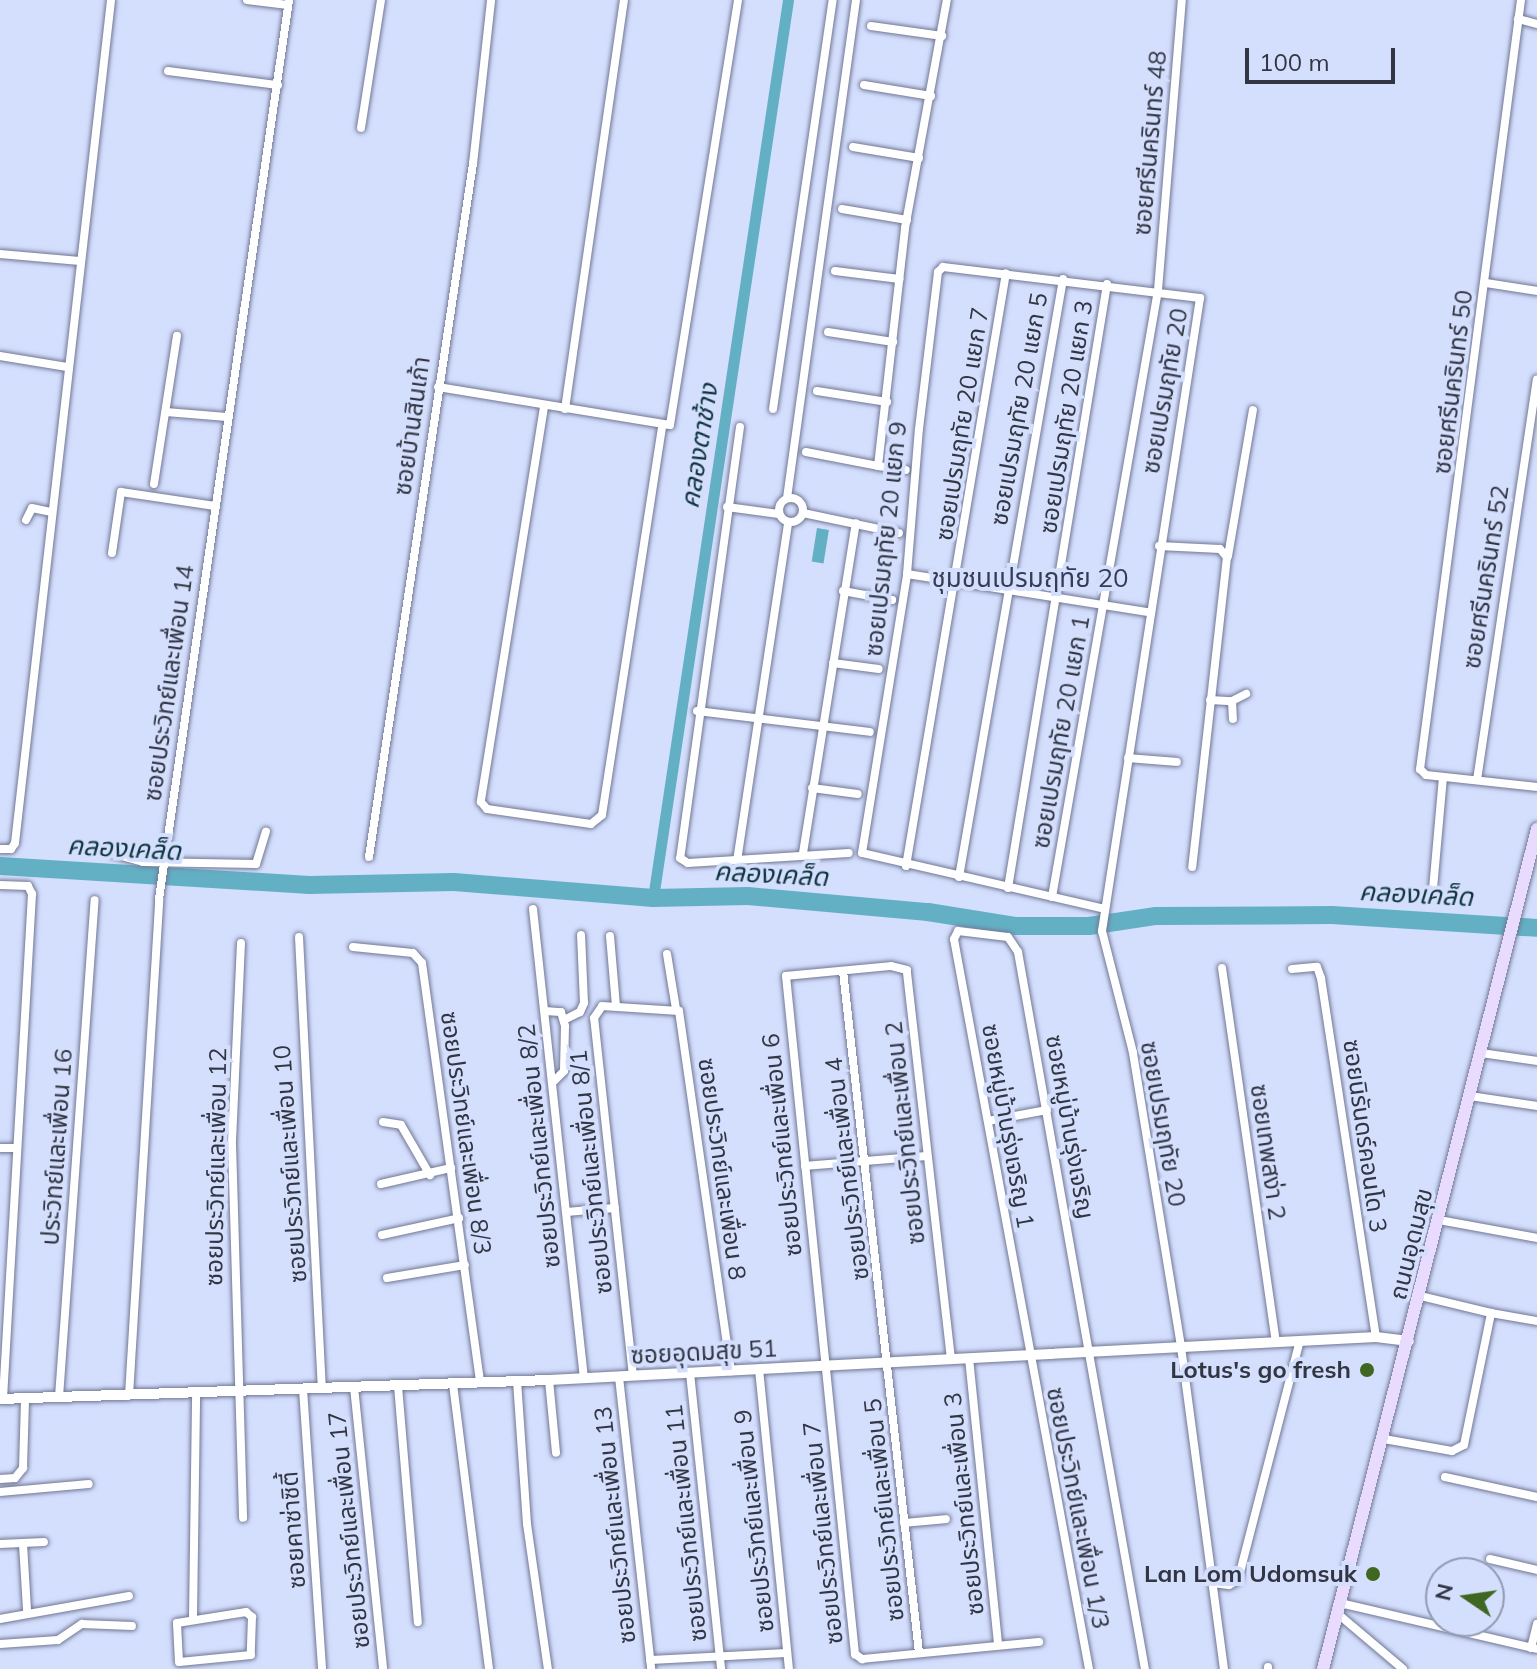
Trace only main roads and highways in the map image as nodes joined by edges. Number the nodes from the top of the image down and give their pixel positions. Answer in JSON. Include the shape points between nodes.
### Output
{"nodes":[{"id":1,"x":1537,"y":829,"type":"edge"},
{"id":2,"x":1323,"y":1669,"type":"edge"}],
"edges":[{"from":1,"to":2,"type":"main road","name":"ถนนอุดมสุข"}]}
